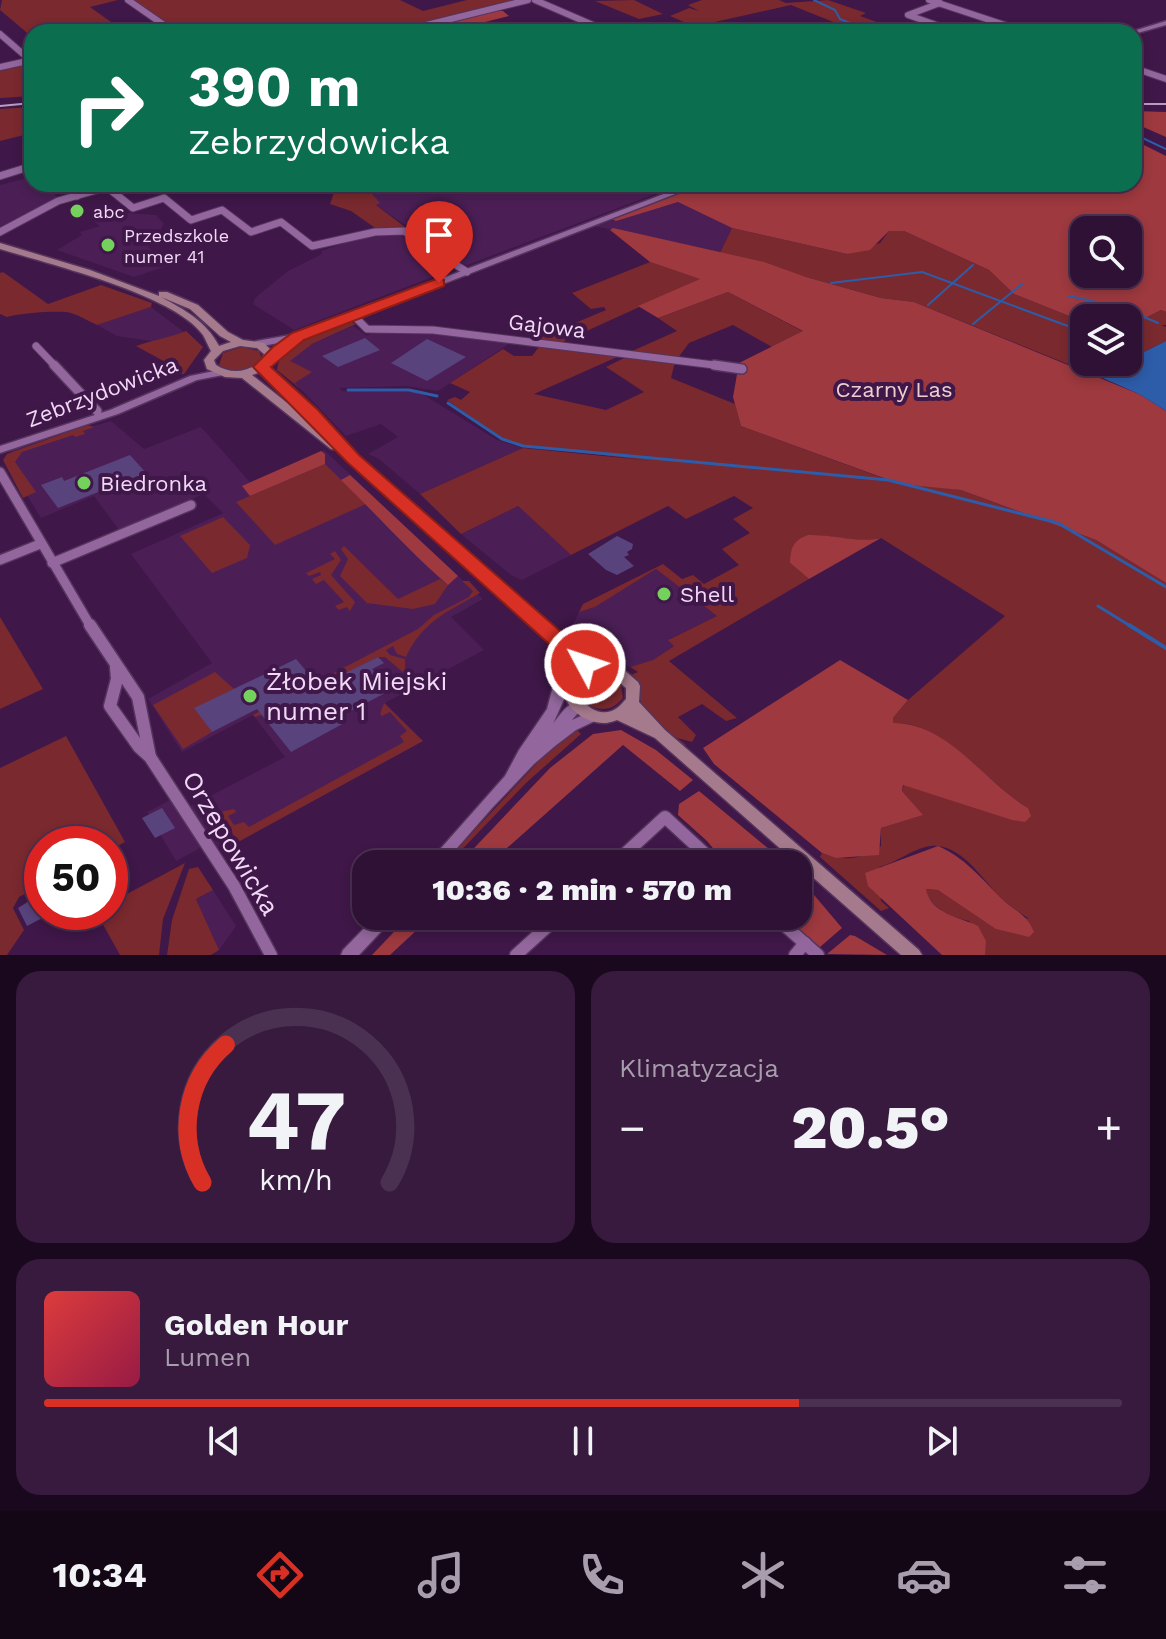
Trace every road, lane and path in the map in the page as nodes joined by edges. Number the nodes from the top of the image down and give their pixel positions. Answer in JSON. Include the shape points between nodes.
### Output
{"nodes":[{"id":1,"x":128,"y":0,"type":"edge"},
{"id":2,"x":528,"y":0,"type":"edge"},
{"id":3,"x":535,"y":0,"type":"edge"},
{"id":4,"x":929,"y":0,"type":"edge"},
{"id":5,"x":940,"y":3,"type":"junction"},
{"id":6,"x":1166,"y":23,"type":"edge"},
{"id":7,"x":163,"y":24,"type":"edge"},
{"id":8,"x":430,"y":24,"type":"edge"},
{"id":9,"x":591,"y":24,"type":"edge"},
{"id":10,"x":934,"y":24,"type":"edge"},
{"id":11,"x":1002,"y":24,"type":"edge"},
{"id":12,"x":1142,"y":30,"type":"edge"},
{"id":13,"x":0,"y":34,"type":"edge"},
{"id":14,"x":24,"y":54,"type":"edge"},
{"id":15,"x":24,"y":62,"type":"edge"},
{"id":16,"x":0,"y":67,"type":"edge"},
{"id":17,"x":1142,"y":71,"type":"edge"},
{"id":18,"x":1166,"y":79,"type":"edge"},
{"id":19,"x":24,"y":168,"type":"edge"},
{"id":20,"x":0,"y":176,"type":"edge"},
{"id":21,"x":73,"y":192,"type":"edge"},
{"id":22,"x":90,"y":192,"type":"edge"},
{"id":23,"x":113,"y":192,"type":"edge"},
{"id":24,"x":676,"y":192,"type":"edge"},
{"id":25,"x":77,"y":196,"type":"junction"},
{"id":26,"x":3,"y":231,"type":"edge"},
{"id":27,"x":0,"y":243,"type":"edge"},
{"id":28,"x":467,"y":272,"type":"junction"},
{"id":29,"x":129,"y":285,"type":"junction"},
{"id":30,"x":353,"y":315,"type":"junction"},
{"id":31,"x":298,"y":337,"type":"junction"},
{"id":32,"x":240,"y":343,"type":"junction"},
{"id":33,"x":256,"y":344,"type":"junction"},
{"id":34,"x":36,"y":346,"type":"dead end"},
{"id":35,"x":216,"y":351,"type":"junction"},
{"id":36,"x":209,"y":362,"type":"junction"},
{"id":37,"x":265,"y":363,"type":"junction"},
{"id":38,"x":742,"y":369,"type":"dead end"},
{"id":39,"x":219,"y":373,"type":"junction"},
{"id":40,"x":244,"y":374,"type":"junction"},
{"id":41,"x":97,"y":411,"type":"junction"},
{"id":42,"x":0,"y":450,"type":"edge"},
{"id":43,"x":353,"y":458,"type":"junction"},
{"id":44,"x":1,"y":477,"type":"edge"},
{"id":45,"x":191,"y":505,"type":"dead end"},
{"id":46,"x":40,"y":544,"type":"junction"},
{"id":47,"x":0,"y":560,"type":"edge"},
{"id":48,"x":52,"y":563,"type":"junction"},
{"id":49,"x":553,"y":641,"type":"junction"},
{"id":50,"x":116,"y":667,"type":"junction"},
{"id":51,"x":594,"y":671,"type":"junction"},
{"id":52,"x":578,"y":678,"type":"junction"},
{"id":53,"x":135,"y":691,"type":"junction"},
{"id":54,"x":112,"y":696,"type":"junction"},
{"id":55,"x":632,"y":703,"type":"junction"},
{"id":56,"x":576,"y":707,"type":"junction"},
{"id":57,"x":618,"y":714,"type":"junction"},
{"id":58,"x":592,"y":716,"type":"junction"},
{"id":59,"x":147,"y":731,"type":"junction"},
{"id":60,"x":660,"y":734,"type":"junction"},
{"id":61,"x":132,"y":737,"type":"junction"},
{"id":62,"x":535,"y":756,"type":"junction"},
{"id":63,"x":150,"y":757,"type":"junction"},
{"id":64,"x":510,"y":783,"type":"junction"},
{"id":65,"x":447,"y":850,"type":"edge"},
{"id":66,"x":629,"y":850,"type":"edge"},
{"id":67,"x":701,"y":850,"type":"edge"},
{"id":68,"x":373,"y":930,"type":"edge"},
{"id":69,"x":544,"y":930,"type":"edge"},
{"id":70,"x":790,"y":930,"type":"edge"},
{"id":71,"x":805,"y":943,"type":"junction"},
{"id":72,"x":354,"y":950,"type":"edge"},
{"id":73,"x":271,"y":955,"type":"edge"},
{"id":74,"x":343,"y":955,"type":"edge"},
{"id":75,"x":516,"y":955,"type":"edge"},
{"id":76,"x":795,"y":955,"type":"edge"},
{"id":77,"x":818,"y":955,"type":"edge"},
{"id":78,"x":913,"y":955,"type":"edge"}],
"edges":[{"from":1,"to":7,"type":"street"},
{"from":2,"to":8,"type":"street"},
{"from":3,"to":9,"type":"street"},
{"from":4,"to":5,"type":"street"},
{"from":5,"to":10,"type":"street","via":[[908,15]]},
{"from":5,"to":11,"type":"street"},
{"from":6,"to":12,"type":"street"},
{"from":13,"to":14,"type":"street"},
{"from":15,"to":16,"type":"street"},
{"from":17,"to":18,"type":"street"},
{"from":19,"to":20,"type":"street"},
{"from":21,"to":25,"type":"street"},
{"from":22,"to":25,"type":"street"},
{"from":23,"to":28,"type":"street","via":[[133,208],[164,198],[191,220],[222,210],[251,232],[281,222],[312,246],[404,231]]},
{"from":24,"to":28,"type":"street"},
{"from":25,"to":26,"type":"street"},
{"from":27,"to":29,"type":"main road"},
{"from":28,"to":30,"type":"street"},
{"from":29,"to":32,"type":"main road","via":[[188,303]]},
{"from":29,"to":35,"type":"main road","via":[[183,314],[213,341]]},
{"from":30,"to":31,"type":"street"},
{"from":30,"to":38,"type":"street","name":"Gajowa","via":[[367,329],[433,330]]},
{"from":31,"to":33,"type":"street"},
{"from":31,"to":37,"type":"street"},
{"from":32,"to":33,"type":"main road"},
{"from":32,"to":35,"type":"main road"},
{"from":33,"to":37,"type":"main road","via":[[268,350]]},
{"from":34,"to":41,"type":"street"},
{"from":35,"to":36,"type":"main road"},
{"from":36,"to":39,"type":"main road"},
{"from":36,"to":41,"type":"street","name":"Zebrzydowicka","via":[[184,378]]},
{"from":37,"to":40,"type":"main road"},
{"from":37,"to":43,"type":"main road"},
{"from":39,"to":40,"type":"main road"},
{"from":39,"to":42,"type":"street","name":"Zebrzydowicka"},
{"from":40,"to":43,"type":"main road"},
{"from":41,"to":42,"type":"street","name":"Zebrzydowicka"},
{"from":43,"to":49,"type":"main road"},
{"from":44,"to":46,"type":"street","name":"Orzepowicka"},
{"from":45,"to":48,"type":"street"},
{"from":46,"to":47,"type":"street"},
{"from":46,"to":48,"type":"street","name":"Orzepowicka"},
{"from":48,"to":50,"type":"street","name":"Orzepowicka"},
{"from":49,"to":51,"type":"main road"},
{"from":49,"to":52,"type":"main road"},
{"from":49,"to":64,"type":"street","via":[[561,677],[557,703],[517,760]]},
{"from":50,"to":53,"type":"street","name":"Orzepowicka"},
{"from":50,"to":54,"type":"street"},
{"from":51,"to":52,"type":"main road"},
{"from":51,"to":55,"type":"main road","via":[[614,671],[627,678],[634,688]]},
{"from":52,"to":56,"type":"main road","via":[[571,692]]},
{"from":53,"to":54,"type":"street"},
{"from":53,"to":59,"type":"street","name":"Orzepowicka"},
{"from":54,"to":61,"type":"street","name":"Orzepowicka","via":[[110,706]]},
{"from":55,"to":57,"type":"main road"},
{"from":55,"to":60,"type":"main road"},
{"from":56,"to":58,"type":"main road"},
{"from":56,"to":62,"type":"street"},
{"from":57,"to":58,"type":"main road"},
{"from":57,"to":60,"type":"main road"},
{"from":58,"to":62,"type":"street"},
{"from":59,"to":61,"type":"street"},
{"from":59,"to":63,"type":"street","name":"Orzepowicka"},
{"from":60,"to":78,"type":"main road"},
{"from":61,"to":63,"type":"street","name":"Orzepowicka"},
{"from":62,"to":64,"type":"street"},
{"from":63,"to":73,"type":"street","name":"Orzepowicka","via":[[248,908]]},
{"from":64,"to":65,"type":"street"},
{"from":66,"to":67,"type":"street","via":[[665,817]]},
{"from":68,"to":72,"type":"street"},
{"from":69,"to":75,"type":"street"},
{"from":70,"to":71,"type":"street"},
{"from":71,"to":76,"type":"street"},
{"from":71,"to":77,"type":"street"},
{"from":72,"to":74,"type":"street"}]}
